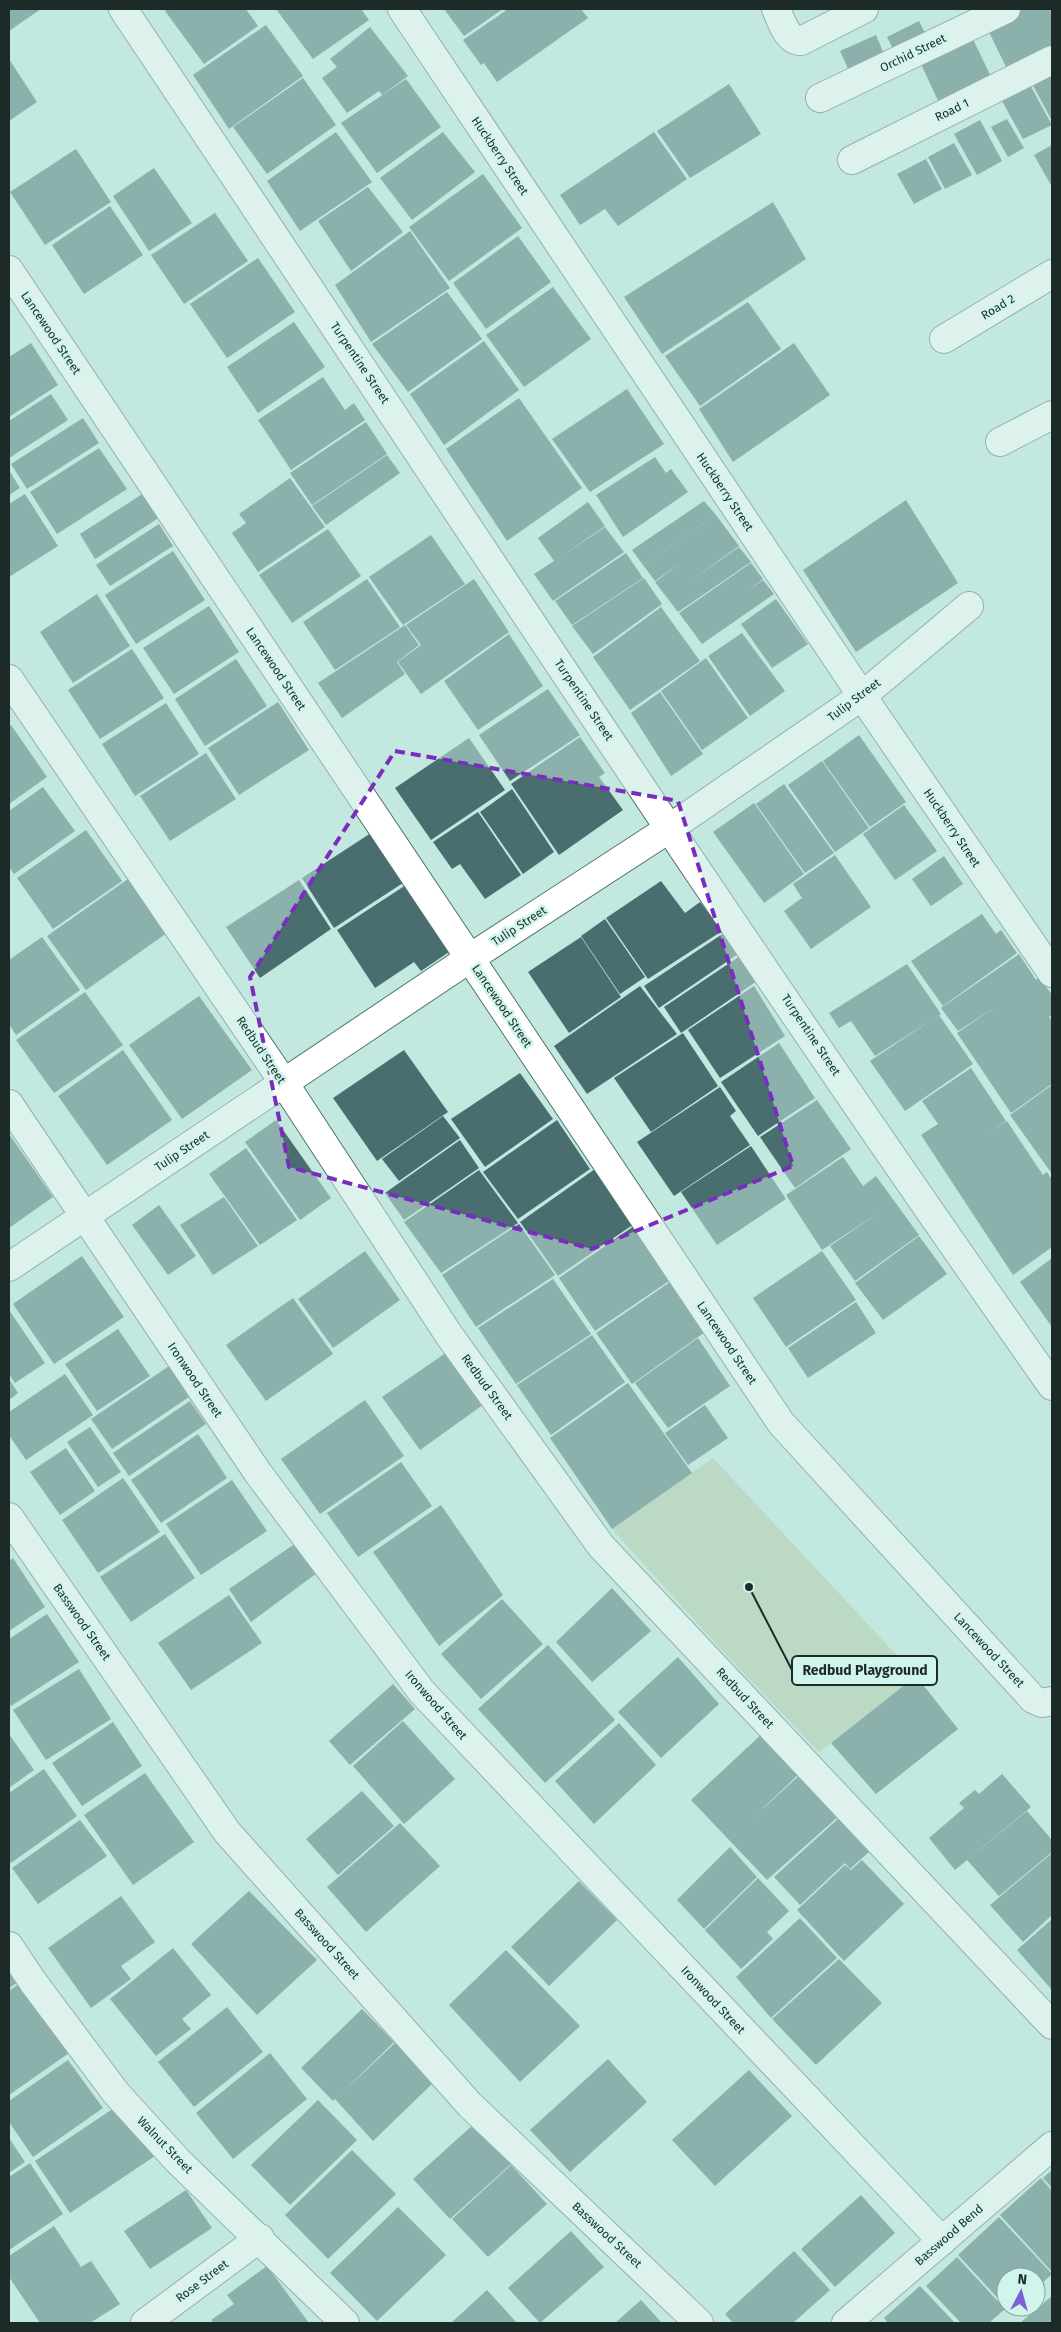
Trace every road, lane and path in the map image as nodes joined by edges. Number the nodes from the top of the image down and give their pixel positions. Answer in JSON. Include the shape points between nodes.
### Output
{"nodes":[{"id":1,"x":123,"y":9,"type":"edge"},
{"id":2,"x":402,"y":9,"type":"edge"},
{"id":3,"x":776,"y":9,"type":"edge"},
{"id":4,"x":864,"y":9,"type":"edge"},
{"id":5,"x":1006,"y":9,"type":"edge"},
{"id":6,"x":1052,"y":60,"type":"edge"},
{"id":7,"x":820,"y":98,"type":"dead end"},
{"id":8,"x":852,"y":160,"type":"dead end"},
{"id":9,"x":9,"y":270,"type":"edge"},
{"id":10,"x":1052,"y":274,"type":"edge"},
{"id":11,"x":944,"y":339,"type":"dead end"},
{"id":12,"x":1052,"y":414,"type":"edge"},
{"id":13,"x":1000,"y":442,"type":"dead end"},
{"id":14,"x":969,"y":606,"type":"dead end"},
{"id":15,"x":9,"y":679,"type":"edge"},
{"id":16,"x":862,"y":696,"type":"junction"},
{"id":17,"x":670,"y":828,"type":"junction"},
{"id":18,"x":470,"y":958,"type":"junction"},
{"id":19,"x":1052,"y":973,"type":"edge"},
{"id":20,"x":284,"y":1083,"type":"junction"},
{"id":21,"x":9,"y":1104,"type":"edge"},
{"id":22,"x":84,"y":1216,"type":"junction"},
{"id":23,"x":9,"y":1267,"type":"edge"},
{"id":24,"x":1052,"y":1386,"type":"edge"},
{"id":25,"x":9,"y":1517,"type":"edge"},
{"id":26,"x":1047,"y":1702,"type":"edge"},
{"id":27,"x":9,"y":1946,"type":"edge"},
{"id":28,"x":1052,"y":2025,"type":"edge"},
{"id":29,"x":1052,"y":2146,"type":"edge"},
{"id":30,"x":260,"y":2238,"type":"junction"},
{"id":31,"x":942,"y":2241,"type":"junction"},
{"id":32,"x":145,"y":2323,"type":"edge"},
{"id":33,"x":345,"y":2323,"type":"edge"},
{"id":34,"x":700,"y":2323,"type":"edge"},
{"id":35,"x":846,"y":2323,"type":"edge"}],
"edges":[{"from":1,"to":17,"type":"street","name":"Turpentine Street"},
{"from":2,"to":16,"type":"street","name":"Huckberry Street"},
{"from":3,"to":4,"type":"street","via":[[790,38],[800,41]]},
{"from":5,"to":7,"type":"street","name":"Orchid Street"},
{"from":6,"to":8,"type":"street","name":"Road 1"},
{"from":9,"to":18,"type":"street","name":"Lancewood Street"},
{"from":10,"to":11,"type":"street","name":"Road 2"},
{"from":12,"to":13,"type":"street"},
{"from":14,"to":16,"type":"street","name":"Tulip Street"},
{"from":15,"to":20,"type":"street","name":"Redbud Street"},
{"from":16,"to":17,"type":"street","name":"Tulip Street"},
{"from":16,"to":19,"type":"street","name":"Huckberry Street"},
{"from":17,"to":18,"type":"street","name":"Tulip Street"},
{"from":17,"to":24,"type":"street","name":"Turpentine Street"},
{"from":18,"to":20,"type":"street","name":"Tulip Street"},
{"from":18,"to":26,"type":"street","name":"Lancewood Street","via":[[780,1424],[1033,1699]]},
{"from":20,"to":22,"type":"street","name":"Tulip Street"},
{"from":20,"to":28,"type":"street","name":"Redbud Street","via":[[449,1335],[602,1546]]},
{"from":21,"to":22,"type":"street","name":"Ironwood Street"},
{"from":22,"to":23,"type":"street","name":"Tulip Street"},
{"from":22,"to":31,"type":"street","name":"Ironwood Street","via":[[258,1473],[422,1692]]},
{"from":25,"to":34,"type":"street","name":"Basswood Street","via":[[227,1832],[470,2106]]},
{"from":27,"to":30,"type":"street","name":"Walnut Street","via":[[116,2093],[178,2161]]},
{"from":29,"to":31,"type":"street","name":"Basswood Bend"},
{"from":30,"to":32,"type":"street","name":"Rose Street"},
{"from":30,"to":33,"type":"street","name":"Walnut Street"},
{"from":31,"to":35,"type":"street","name":"Basswood Bend"}]}
